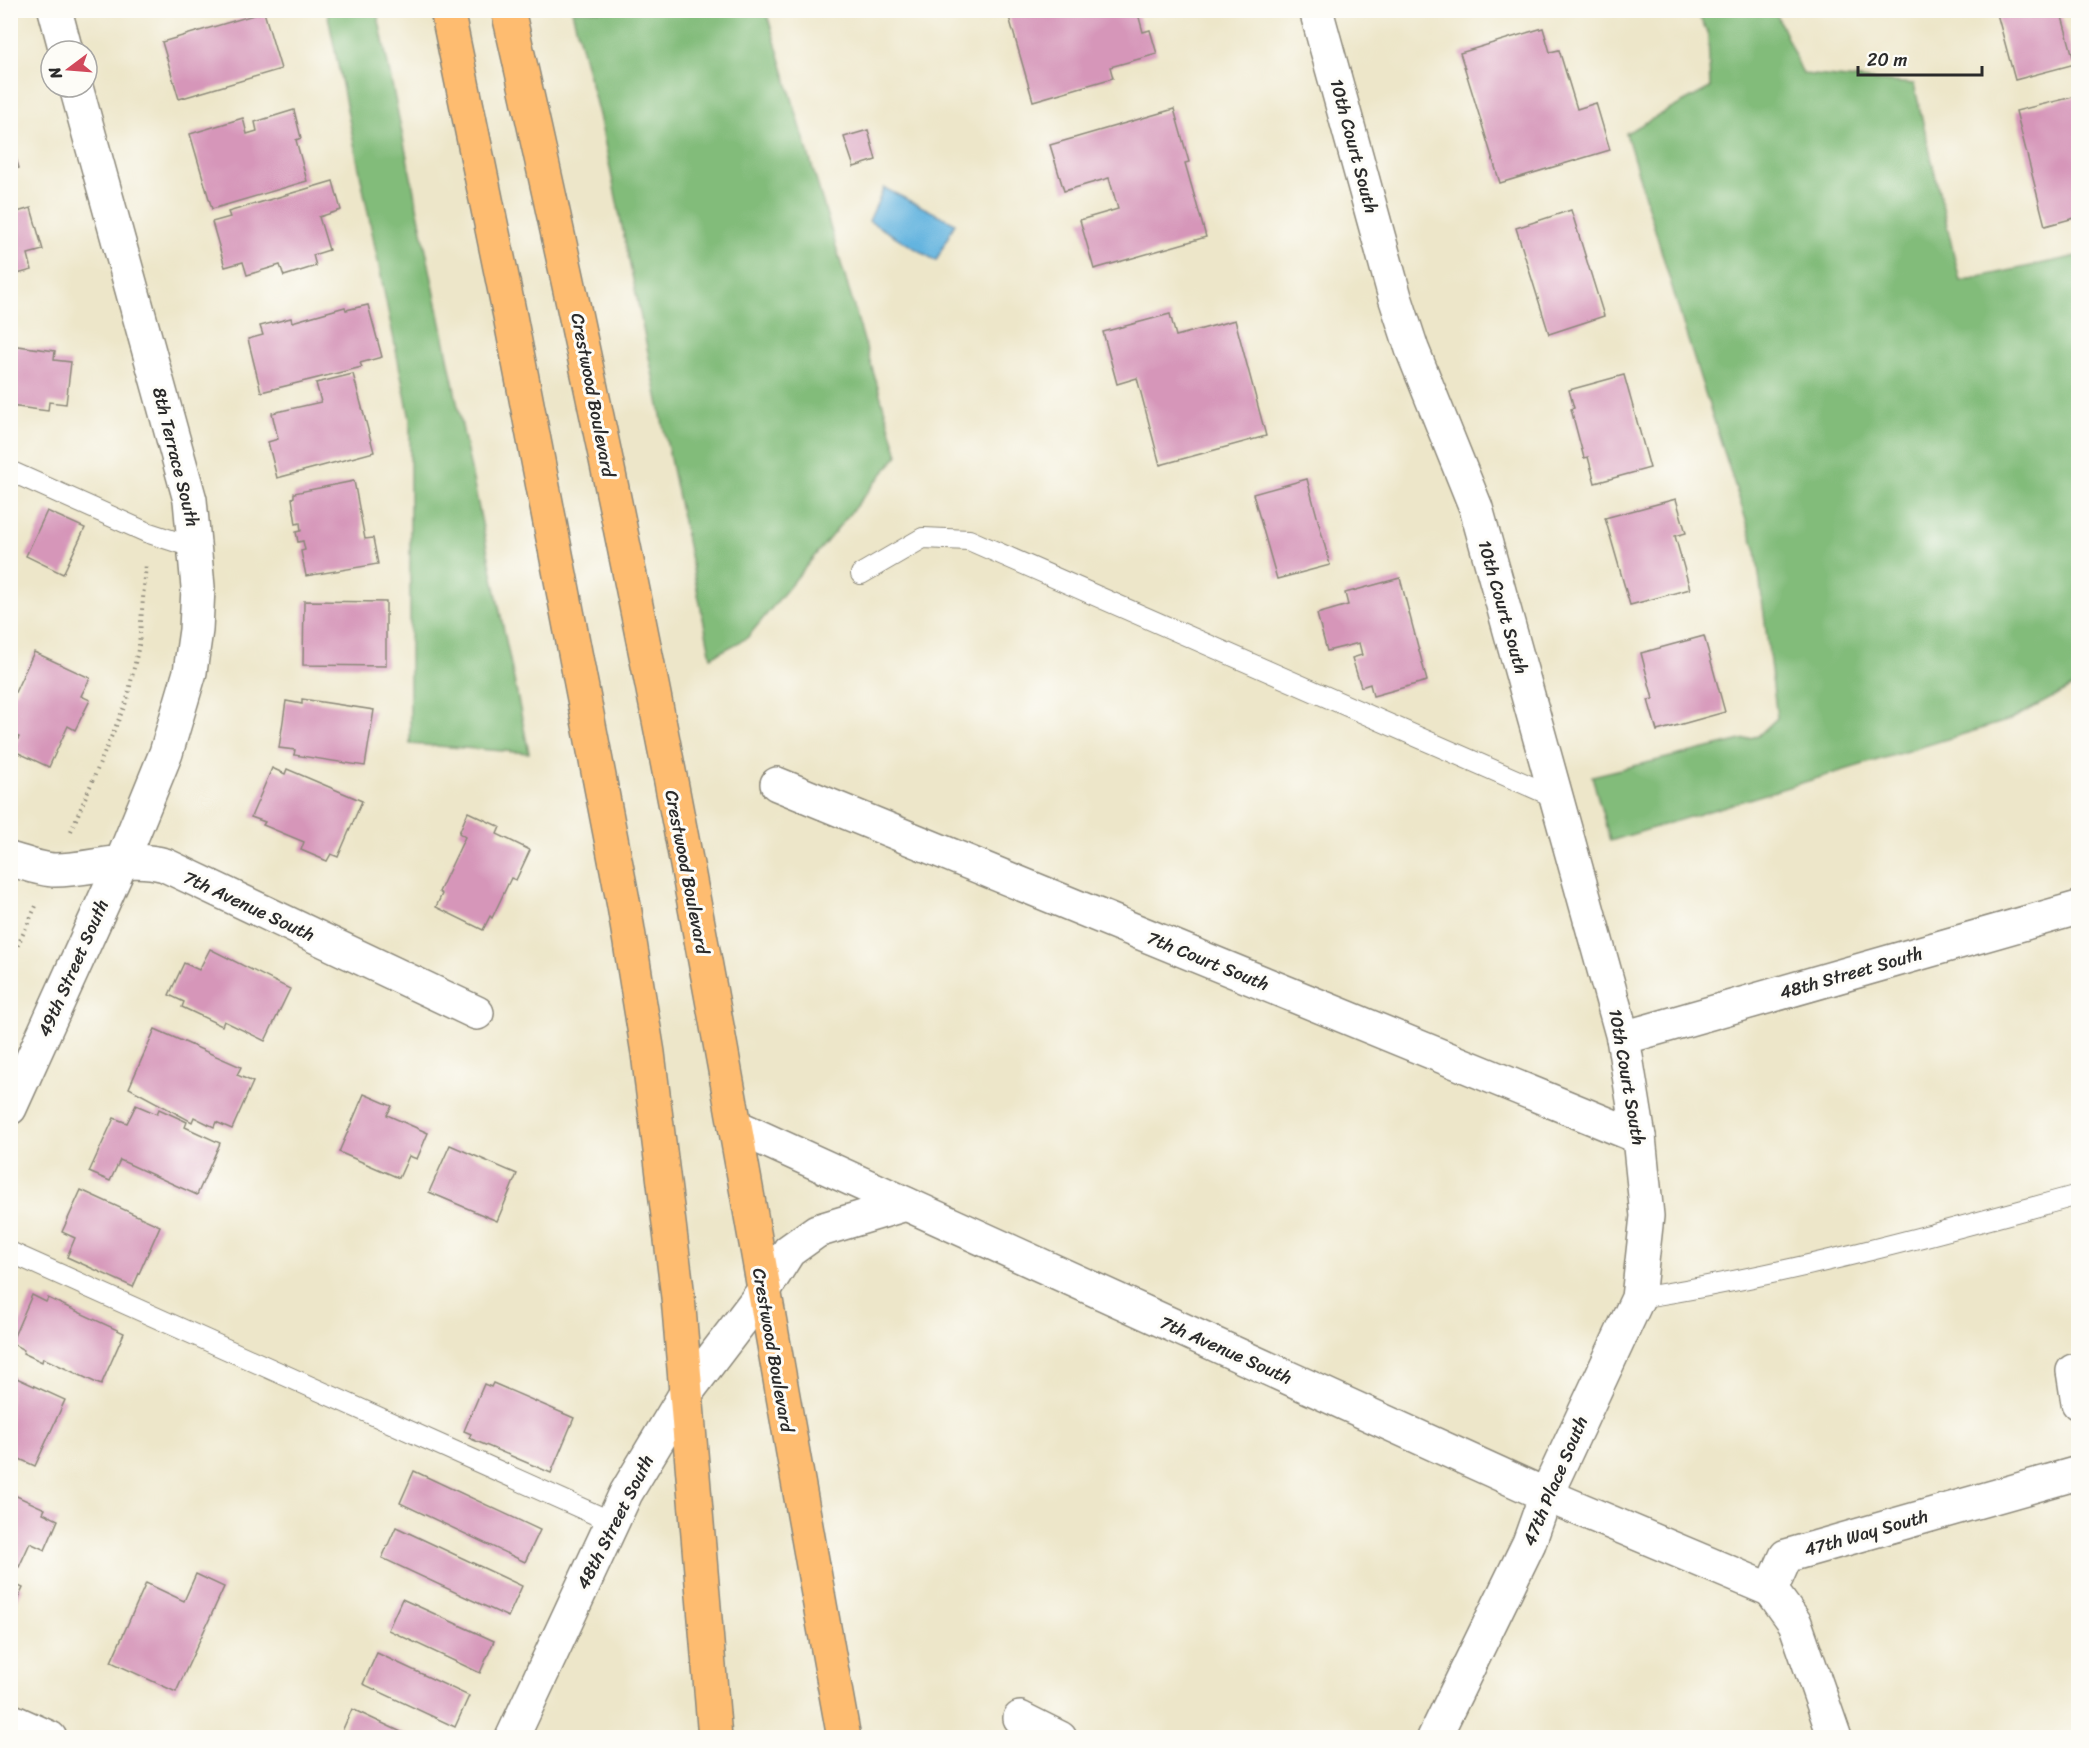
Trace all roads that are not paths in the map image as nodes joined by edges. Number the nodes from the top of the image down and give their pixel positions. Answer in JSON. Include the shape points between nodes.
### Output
{"nodes":[{"id":1,"x":55,"y":10,"type":"edge"},
{"id":2,"x":447,"y":10,"type":"edge"},
{"id":3,"x":508,"y":10,"type":"edge"},
{"id":4,"x":1316,"y":10,"type":"edge"},
{"id":5,"x":63,"y":39,"type":"edge"},
{"id":6,"x":79,"y":99,"type":"edge"},
{"id":7,"x":10,"y":471,"type":"edge"},
{"id":8,"x":196,"y":545,"type":"junction"},
{"id":9,"x":861,"y":573,"type":"dead end"},
{"id":10,"x":777,"y":784,"type":"dead end"},
{"id":11,"x":1557,"y":798,"type":"junction"},
{"id":12,"x":10,"y":859,"type":"edge"},
{"id":13,"x":122,"y":861,"type":"junction"},
{"id":14,"x":2079,"y":908,"type":"edge"},
{"id":15,"x":477,"y":1013,"type":"dead end"},
{"id":16,"x":1623,"y":1038,"type":"junction"},
{"id":17,"x":10,"y":1108,"type":"edge"},
{"id":18,"x":735,"y":1126,"type":"junction"},
{"id":19,"x":1639,"y":1137,"type":"junction"},
{"id":20,"x":2079,"y":1195,"type":"edge"},
{"id":21,"x":906,"y":1204,"type":"junction"},
{"id":22,"x":1647,"y":1216,"type":"joint"},
{"id":23,"x":10,"y":1252,"type":"edge"},
{"id":24,"x":762,"y":1292,"type":"junction"},
{"id":25,"x":1638,"y":1298,"type":"junction"},
{"id":26,"x":2073,"y":1371,"type":"dead end"},
{"id":27,"x":686,"y":1393,"type":"junction"},
{"id":28,"x":2079,"y":1403,"type":"edge"},
{"id":29,"x":2079,"y":1473,"type":"edge"},
{"id":30,"x":1546,"y":1495,"type":"junction"},
{"id":31,"x":612,"y":1522,"type":"junction"},
{"id":32,"x":1771,"y":1590,"type":"junction"},
{"id":33,"x":1020,"y":1718,"type":"dead end"},
{"id":34,"x":10,"y":1720,"type":"edge"},
{"id":35,"x":50,"y":1737,"type":"edge"},
{"id":36,"x":513,"y":1737,"type":"edge"},
{"id":37,"x":715,"y":1737,"type":"edge"},
{"id":38,"x":844,"y":1737,"type":"edge"},
{"id":39,"x":1060,"y":1737,"type":"edge"},
{"id":40,"x":1434,"y":1737,"type":"edge"},
{"id":41,"x":1836,"y":1737,"type":"edge"}],
"edges":[{"from":1,"to":5,"type":"street"},
{"from":2,"to":27,"type":"main road","via":[[626,917],[668,1201]]},
{"from":3,"to":18,"type":"main road","name":"Crestwood Boulevard","via":[[580,328]]},
{"from":4,"to":11,"type":"street","name":"10th Court South","via":[[1395,297],[1476,508]]},
{"from":6,"to":8,"type":"street","name":"8th Terrace South","via":[[182,468]]},
{"from":7,"to":8,"type":"lane","via":[[147,532]]},
{"from":8,"to":13,"type":"street","name":"8th Terrace South","via":[[198,598],[190,672],[166,753]]},
{"from":9,"to":11,"type":"lane","via":[[923,538],[969,540]]},
{"from":10,"to":19,"type":"street","name":"7th Court South"},
{"from":11,"to":16,"type":"street","name":"10th Court South"},
{"from":12,"to":13,"type":"street","name":"7th Avenue South","via":[[52,870],[87,869]]},
{"from":13,"to":15,"type":"street","name":"7th Avenue South","via":[[146,860],[165,865]]},
{"from":13,"to":17,"type":"street","name":"49th Street South"},
{"from":14,"to":16,"type":"street","name":"48th Street South"},
{"from":16,"to":19,"type":"street","name":"10th Court South"},
{"from":18,"to":21,"type":"street","name":"7th Avenue South"},
{"from":18,"to":24,"type":"main road","name":"Crestwood Boulevard"},
{"from":19,"to":22,"type":"street","name":"10th Court South"},
{"from":20,"to":25,"type":"lane","via":[[1921,1239],[1742,1281]]},
{"from":21,"to":24,"type":"street","via":[[817,1231],[789,1251]]},
{"from":21,"to":30,"type":"street","name":"7th Avenue South"},
{"from":22,"to":25,"type":"street","name":"47th Place South"},
{"from":23,"to":31,"type":"lane"},
{"from":24,"to":27,"type":"street","name":"48th Street South"},
{"from":24,"to":38,"type":"main road","name":"Crestwood Boulevard"},
{"from":25,"to":30,"type":"street","name":"47th Place South"},
{"from":26,"to":28,"type":"street"},
{"from":27,"to":31,"type":"street","name":"48th Street South"},
{"from":27,"to":37,"type":"main road"},
{"from":29,"to":32,"type":"street","name":"47th Way South","via":[[1786,1556]]},
{"from":30,"to":32,"type":"street"},
{"from":30,"to":40,"type":"street","name":"47th Place South","via":[[1529,1543]]},
{"from":31,"to":36,"type":"street","name":"48th Street South"},
{"from":32,"to":41,"type":"street","via":[[1795,1623]]},
{"from":33,"to":39,"type":"street"},
{"from":34,"to":35,"type":"street"}]}
